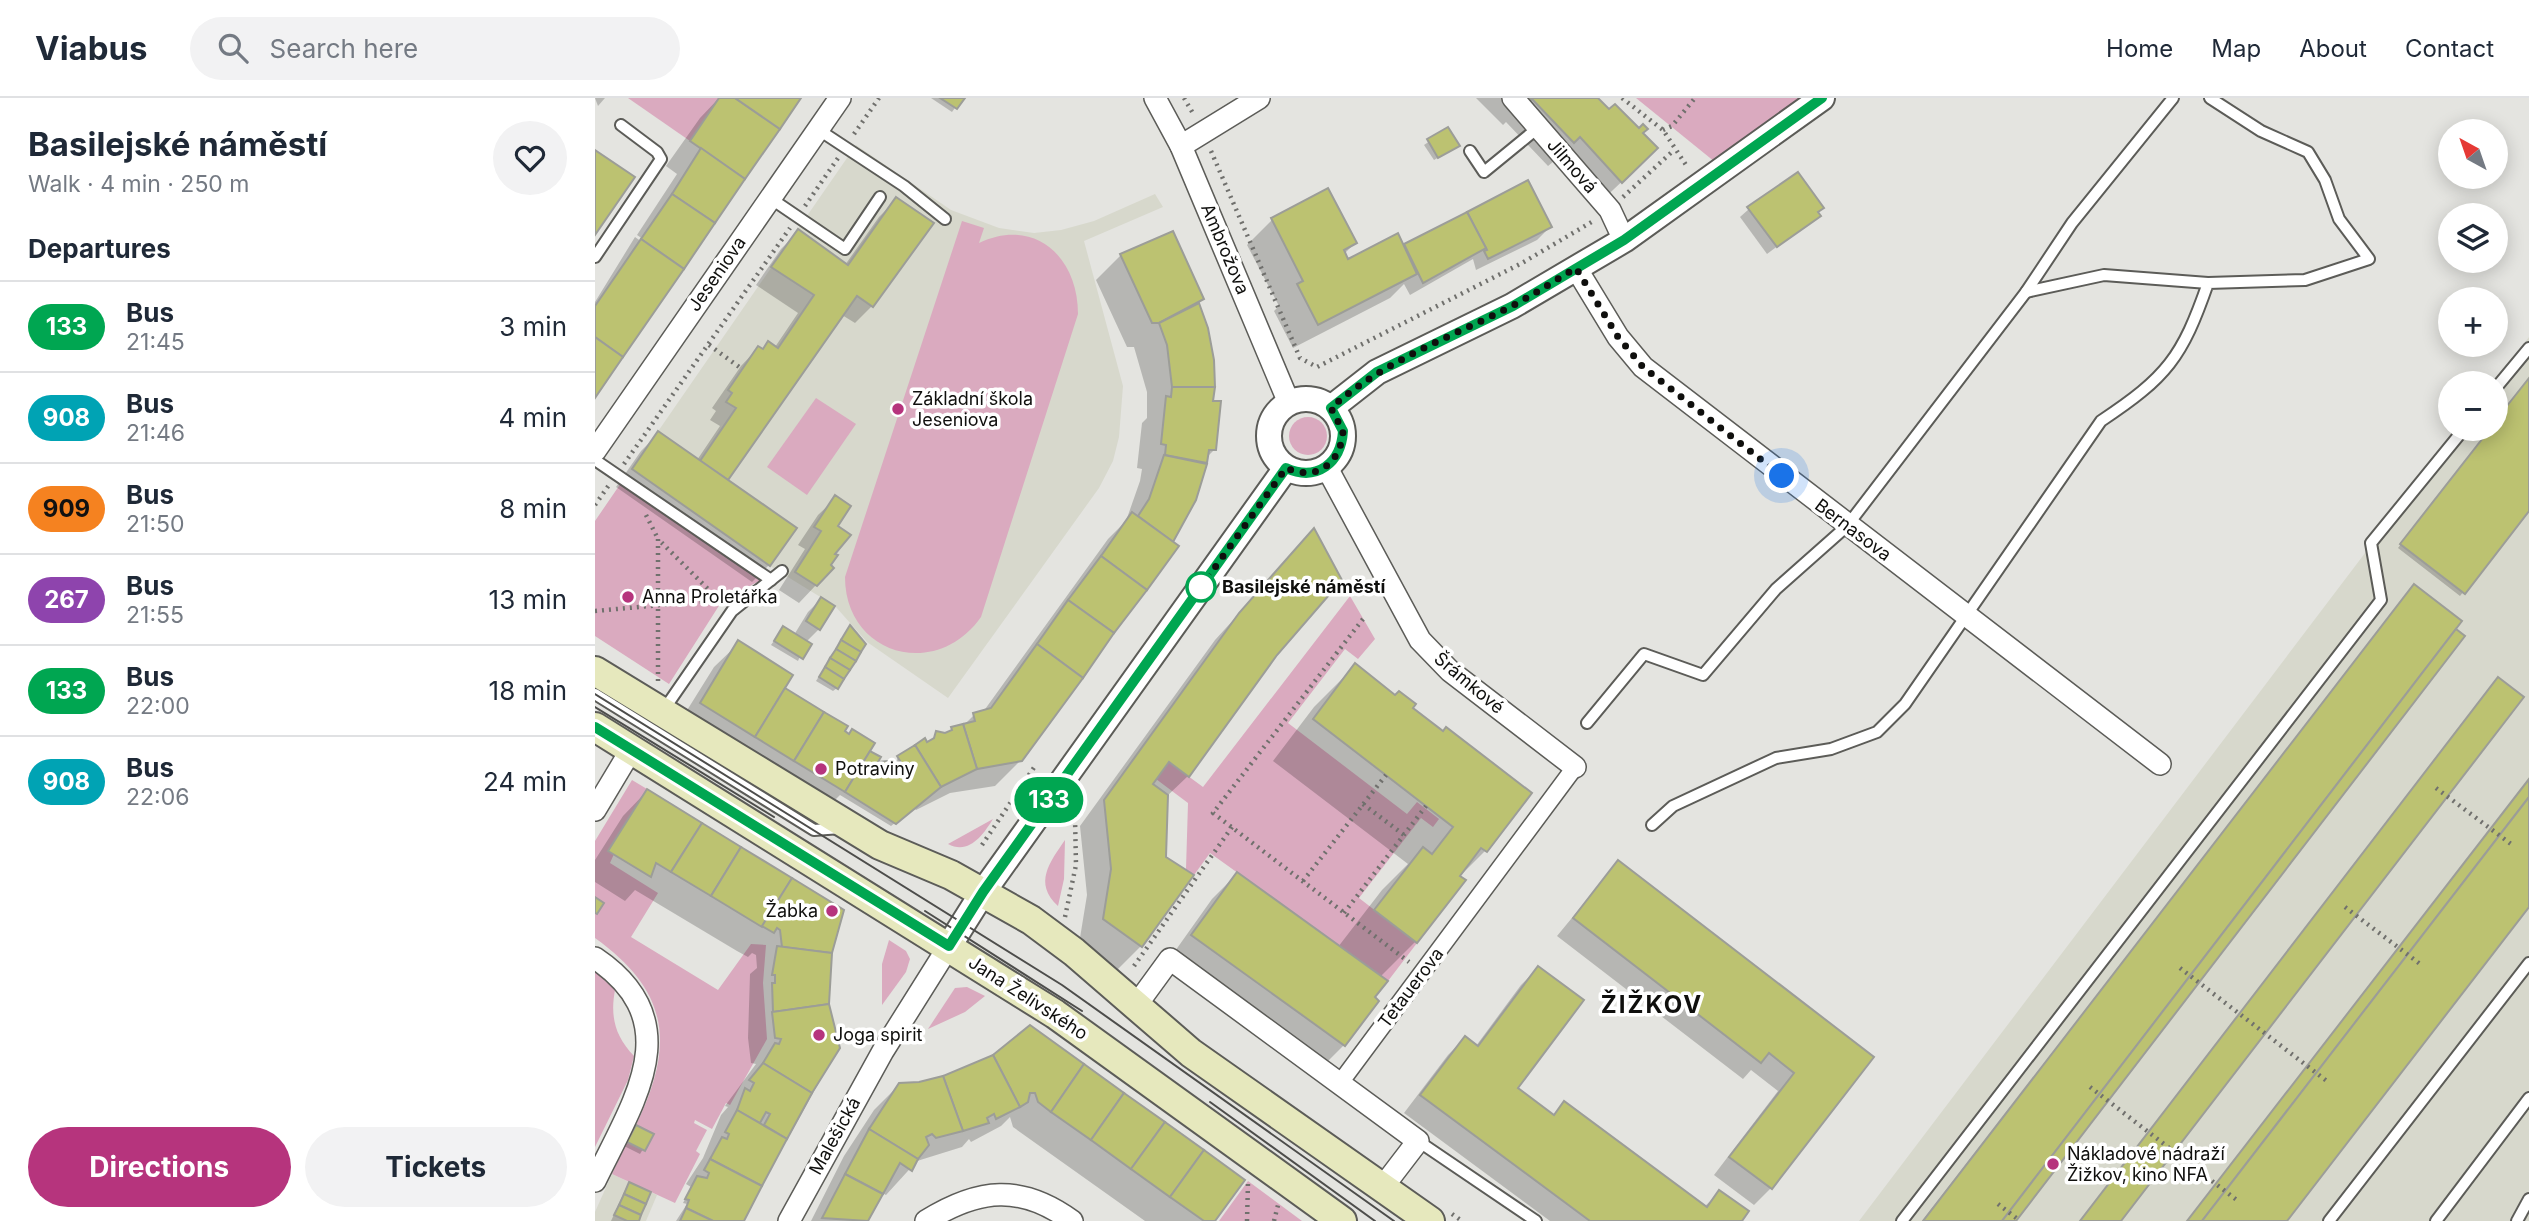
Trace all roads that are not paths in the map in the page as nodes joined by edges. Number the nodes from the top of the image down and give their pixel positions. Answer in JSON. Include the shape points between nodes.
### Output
{"nodes":[{"id":1,"x":840,"y":98,"type":"edge"},
{"id":2,"x":1154,"y":98,"type":"edge"},
{"id":3,"x":1259,"y":98,"type":"edge"},
{"id":4,"x":1513,"y":98,"type":"edge"},
{"id":5,"x":1822,"y":98,"type":"edge"},
{"id":6,"x":2173,"y":98,"type":"edge"},
{"id":7,"x":2210,"y":98,"type":"edge"},
{"id":8,"x":621,"y":125,"type":"dead end"},
{"id":9,"x":1539,"y":127,"type":"junction"},
{"id":10,"x":819,"y":130,"type":"junction"},
{"id":11,"x":1181,"y":146,"type":"junction"},
{"id":12,"x":1469,"y":151,"type":"dead end"},
{"id":13,"x":880,"y":197,"type":"dead end"},
{"id":14,"x":770,"y":198,"type":"junction"},
{"id":15,"x":944,"y":219,"type":"dead end"},
{"id":16,"x":1624,"y":240,"type":"junction"},
{"id":17,"x":595,"y":257,"type":"edge"},
{"id":18,"x":1576,"y":268,"type":"junction"},
{"id":19,"x":2208,"y":283,"type":"junction"},
{"id":20,"x":2026,"y":292,"type":"junction"},
{"id":21,"x":2529,"y":348,"type":"edge"},
{"id":22,"x":2508,"y":373,"type":"edge"},
{"id":23,"x":1289,"y":403,"type":"junction"},
{"id":24,"x":1331,"y":408,"type":"junction"},
{"id":25,"x":2454,"y":441,"type":"edge"},
{"id":26,"x":595,"y":451,"type":"edge"},
{"id":27,"x":595,"y":460,"type":"edge"},
{"id":28,"x":1286,"y":468,"type":"junction"},
{"id":29,"x":1327,"y":468,"type":"junction"},
{"id":30,"x":1847,"y":526,"type":"junction"},
{"id":31,"x":782,"y":571,"type":"dead end"},
{"id":32,"x":771,"y":580,"type":"junction"},
{"id":33,"x":1967,"y":617,"type":"junction"},
{"id":34,"x":595,"y":671,"type":"edge"},
{"id":35,"x":595,"y":694,"type":"edge"},
{"id":36,"x":659,"y":699,"type":"junction"},
{"id":37,"x":1587,"y":723,"type":"dead end"},
{"id":38,"x":595,"y":727,"type":"edge"},
{"id":39,"x":631,"y":750,"type":"junction"},
{"id":40,"x":2160,"y":764,"type":"dead end"},
{"id":41,"x":1575,"y":767,"type":"joint"},
{"id":42,"x":595,"y":810,"type":"edge"},
{"id":43,"x":1653,"y":825,"type":"dead end"},
{"id":44,"x":851,"y":827,"type":"junction"},
{"id":45,"x":983,"y":892,"type":"junction"},
{"id":46,"x":949,"y":946,"type":"junction"},
{"id":47,"x":595,"y":958,"type":"edge"},
{"id":48,"x":2529,"y":964,"type":"edge"},
{"id":49,"x":1135,"y":1007,"type":"junction"},
{"id":50,"x":1340,"y":1083,"type":"junction"},
{"id":51,"x":2529,"y":1098,"type":"edge"},
{"id":52,"x":1418,"y":1141,"type":"junction"},
{"id":53,"x":595,"y":1181,"type":"edge"},
{"id":54,"x":1383,"y":1188,"type":"junction"},
{"id":55,"x":2529,"y":1199,"type":"edge"},
{"id":56,"x":789,"y":1221,"type":"edge"},
{"id":57,"x":926,"y":1221,"type":"edge"},
{"id":58,"x":1072,"y":1221,"type":"edge"},
{"id":59,"x":1342,"y":1221,"type":"edge"},
{"id":60,"x":1430,"y":1221,"type":"edge"},
{"id":61,"x":1536,"y":1221,"type":"edge"},
{"id":62,"x":1902,"y":1221,"type":"edge"},
{"id":63,"x":2329,"y":1221,"type":"edge"},
{"id":64,"x":2436,"y":1221,"type":"edge"},
{"id":65,"x":2517,"y":1221,"type":"edge"}],
"edges":[{"from":1,"to":10,"type":"street","name":"Jeseniova"},
{"from":2,"to":11,"type":"street","name":"Ambrožova"},
{"from":3,"to":11,"type":"street"},
{"from":4,"to":9,"type":"street","name":"Jilmová"},
{"from":5,"to":16,"type":"street"},
{"from":6,"to":20,"type":"lane","via":[[2072,223]]},
{"from":7,"to":19,"type":"lane","via":[[2262,131],[2308,152],[2325,180],[2339,219],[2369,259],[2305,280]]},
{"from":8,"to":17,"type":"lane","via":[[661,159]]},
{"from":9,"to":12,"type":"lane","via":[[1483,172]]},
{"from":9,"to":16,"type":"street","name":"Jilmová","via":[[1610,210]]},
{"from":10,"to":14,"type":"street","name":"Jeseniova"},
{"from":10,"to":15,"type":"lane","via":[[904,186]]},
{"from":11,"to":23,"type":"street","name":"Ambrožova"},
{"from":13,"to":14,"type":"lane","via":[[845,249]]},
{"from":14,"to":26,"type":"street","name":"Jeseniova"},
{"from":16,"to":18,"type":"street"},
{"from":18,"to":24,"type":"street","via":[[1513,306],[1377,372]]},
{"from":18,"to":30,"type":"street","name":"Bernasova","via":[[1618,337],[1643,367]]},
{"from":19,"to":20,"type":"lane","via":[[2104,275]]},
{"from":19,"to":33,"type":"lane","via":[[2173,363],[2143,393],[2102,421]]},
{"from":20,"to":30,"type":"lane"},
{"from":21,"to":22,"type":"lane"},
{"from":23,"to":24,"type":"street","via":[[1311,399]]},
{"from":23,"to":28,"type":"street","via":[[1272,422],[1269,435],[1276,459]]},
{"from":24,"to":29,"type":"street","via":[[1339,419],[1342,445]]},
{"from":25,"to":62,"type":"lane","via":[[2371,543],[2381,600]]},
{"from":27,"to":32,"type":"lane"},
{"from":28,"to":29,"type":"street","via":[[1307,474]]},
{"from":28,"to":45,"type":"street"},
{"from":29,"to":41,"type":"street","name":"Šrámkové","via":[[1420,640],[1450,671]]},
{"from":30,"to":33,"type":"street","name":"Bernasova"},
{"from":30,"to":37,"type":"lane","via":[[1776,589],[1703,675],[1644,654]]},
{"from":31,"to":32,"type":"lane"},
{"from":32,"to":36,"type":"lane","via":[[732,611]]},
{"from":33,"to":40,"type":"street","name":"Bernasova"},
{"from":33,"to":43,"type":"lane","via":[[1905,705],[1877,732],[1831,749],[1776,758],[1673,806]]},
{"from":34,"to":36,"type":"main road"},
{"from":35,"to":44,"type":"lane","via":[[814,830]]},
{"from":36,"to":44,"type":"main road"},
{"from":38,"to":39,"type":"main road","name":"Jana Želivského"},
{"from":39,"to":42,"type":"street"},
{"from":39,"to":46,"type":"main road","name":"Jana Želivského"},
{"from":41,"to":50,"type":"street","name":"Tetauerova"},
{"from":44,"to":45,"type":"main road"},
{"from":45,"to":46,"type":"street"},
{"from":45,"to":49,"type":"main road","via":[[1044,929]]},
{"from":46,"to":56,"type":"street","name":"Malešická","via":[[883,1051]]},
{"from":46,"to":59,"type":"main road","name":"Jana Želivského","via":[[1055,1014]]},
{"from":47,"to":53,"type":"street","via":[[631,990],[643,1013],[648,1039],[643,1079]]},
{"from":48,"to":63,"type":"lane"},
{"from":49,"to":50,"type":"street","via":[[1170,959]]},
{"from":49,"to":54,"type":"main road","via":[[1191,1053]]},
{"from":50,"to":52,"type":"street"},
{"from":51,"to":64,"type":"lane"},
{"from":52,"to":54,"type":"street"},
{"from":52,"to":61,"type":"lane"},
{"from":54,"to":60,"type":"main road"},
{"from":55,"to":65,"type":"lane"},
{"from":57,"to":58,"type":"street","via":[[975,1198],[1005,1194],[1037,1200]]}]}
